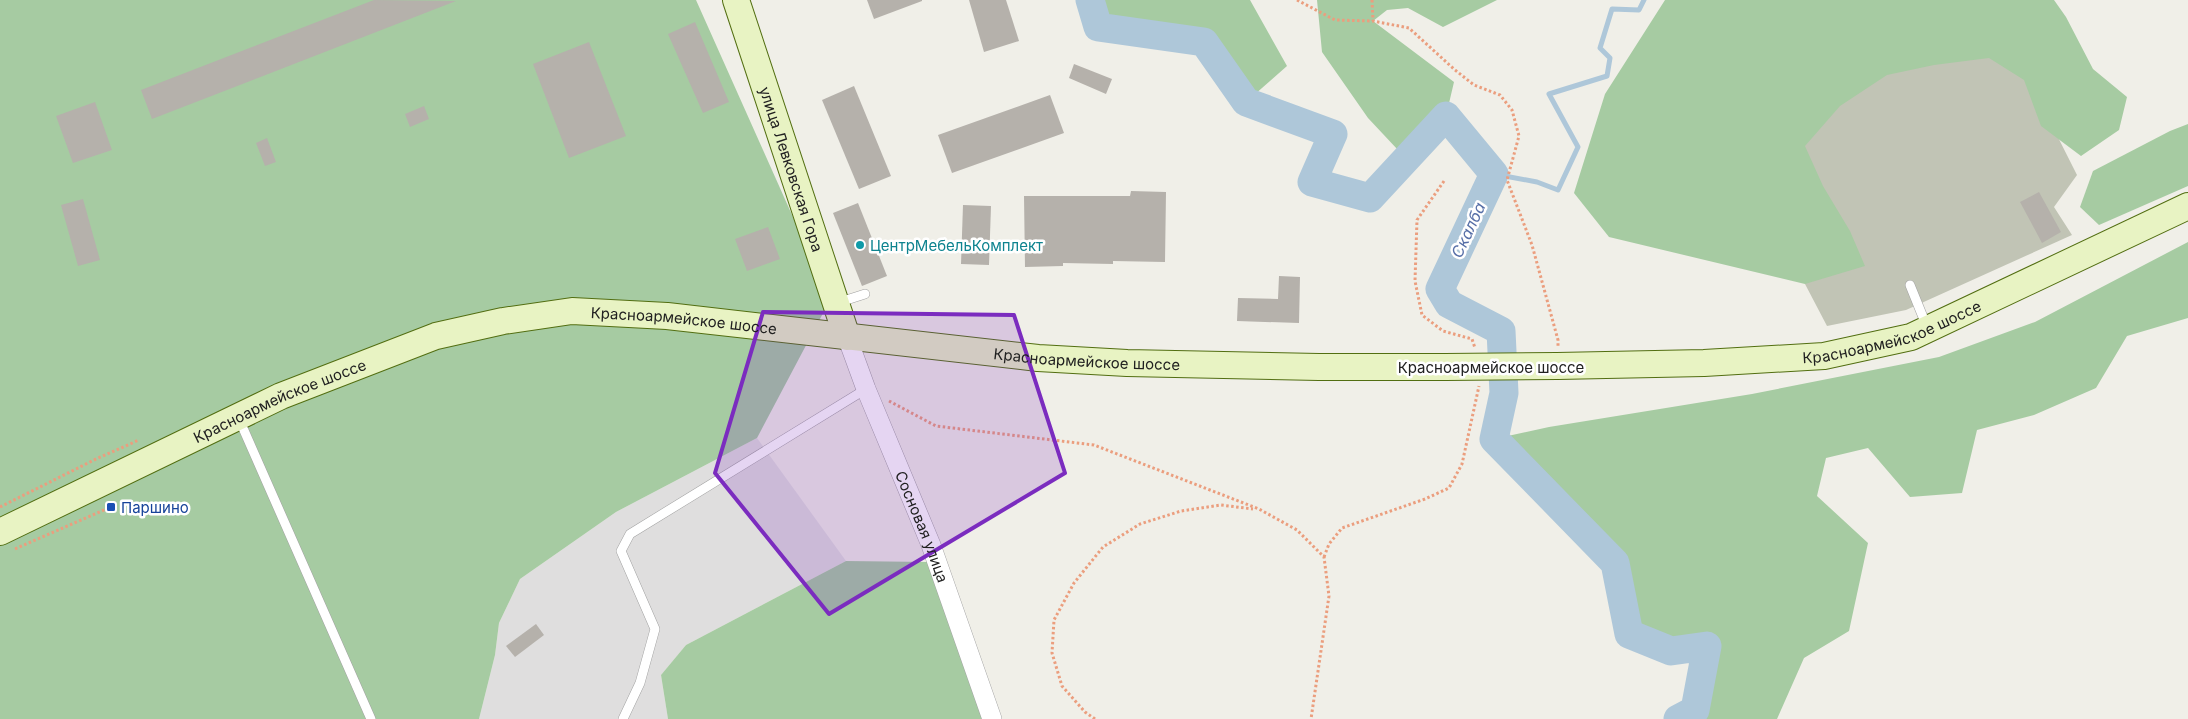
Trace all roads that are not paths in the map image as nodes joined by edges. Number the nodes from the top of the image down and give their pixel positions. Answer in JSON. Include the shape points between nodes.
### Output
{"nodes":[{"id":1,"x":736,"y":0,"type":"edge"},
{"id":2,"x":2188,"y":206,"type":"edge"},
{"id":3,"x":1910,"y":285,"type":"dead end"},
{"id":4,"x":865,"y":294,"type":"dead end"},
{"id":5,"x":836,"y":304,"type":"junction"},
{"id":6,"x":1928,"y":329,"type":"junction"},
{"id":7,"x":847,"y":337,"type":"junction"},
{"id":8,"x":866,"y":390,"type":"junction"},
{"id":9,"x":238,"y":417,"type":"junction"},
{"id":10,"x":7,"y":541,"type":"edge"},
{"id":11,"x":371,"y":719,"type":"edge"},
{"id":12,"x":623,"y":719,"type":"edge"},
{"id":13,"x":992,"y":719,"type":"edge"}],
"edges":[{"from":1,"to":5,"type":"main road","name":"улица Левковская Гора"},
{"from":2,"to":6,"type":"main road","name":"Красноармейское шоссе"},
{"from":3,"to":6,"type":"lane"},
{"from":4,"to":5,"type":"lane"},
{"from":5,"to":7,"type":"main road","name":"улица Левковская Гора"},
{"from":6,"to":7,"type":"main road","name":"Красноармейское шоссе","bridge":true,"via":[[1911,337],[1824,356],[1704,363],[1319,368],[1038,358]]},
{"from":7,"to":8,"type":"street","name":"Сосновая улица"},
{"from":7,"to":9,"type":"main road","name":"Красноармейское шоссе","via":[[667,316],[572,311],[538,315],[436,336],[321,379]]},
{"from":8,"to":12,"type":"lane","via":[[630,534],[621,551],[655,629],[640,683]]},
{"from":8,"to":13,"type":"street","name":"Сосновая улица","via":[[931,545]]},
{"from":9,"to":10,"type":"main road","name":"Красноармейское шоссе"},
{"from":9,"to":11,"type":"lane"}]}
